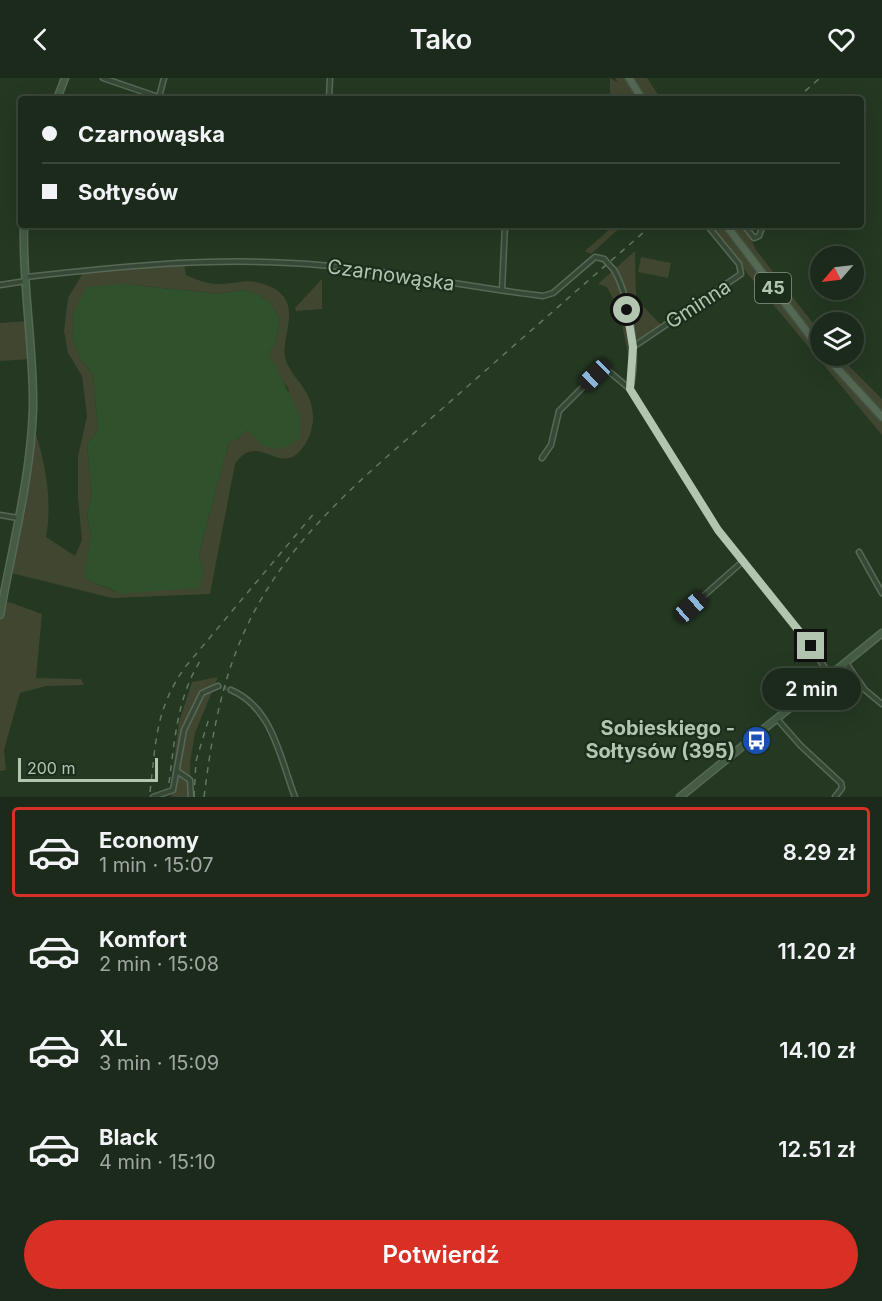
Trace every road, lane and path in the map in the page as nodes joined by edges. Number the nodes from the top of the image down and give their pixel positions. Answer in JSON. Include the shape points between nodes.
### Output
{"nodes":[{"id":1,"x":64,"y":78,"type":"edge"},
{"id":2,"x":103,"y":78,"type":"edge"},
{"id":3,"x":164,"y":78,"type":"edge"},
{"id":4,"x":330,"y":78,"type":"edge"},
{"id":5,"x":629,"y":78,"type":"edge"},
{"id":6,"x":58,"y":96,"type":"edge"},
{"id":7,"x":148,"y":96,"type":"edge"},
{"id":8,"x":162,"y":96,"type":"edge"},
{"id":9,"x":329,"y":96,"type":"edge"},
{"id":10,"x":640,"y":96,"type":"edge"},
{"id":11,"x":24,"y":228,"type":"edge"},
{"id":12,"x":505,"y":228,"type":"edge"},
{"id":13,"x":709,"y":228,"type":"edge"},
{"id":14,"x":728,"y":228,"type":"edge"},
{"id":15,"x":746,"y":228,"type":"edge"},
{"id":16,"x":762,"y":228,"type":"edge"},
{"id":17,"x":26,"y":279,"type":"junction"},
{"id":18,"x":0,"y":285,"type":"edge"},
{"id":19,"x":502,"y":290,"type":"junction"},
{"id":20,"x":810,"y":336,"type":"edge"},
{"id":21,"x":633,"y":347,"type":"junction"},
{"id":22,"x":835,"y":366,"type":"edge"},
{"id":23,"x":630,"y":389,"type":"junction"},
{"id":24,"x":882,"y":415,"type":"edge"},
{"id":25,"x":542,"y":458,"type":"dead end"},
{"id":26,"x":0,"y":515,"type":"edge"},
{"id":27,"x":18,"y":518,"type":"junction"},
{"id":28,"x":859,"y":552,"type":"dead end"},
{"id":29,"x":742,"y":562,"type":"junction"},
{"id":30,"x":882,"y":593,"type":"edge"},
{"id":31,"x":691,"y":607,"type":"dead end"},
{"id":32,"x":0,"y":615,"type":"edge"},
{"id":33,"x":882,"y":633,"type":"edge"},
{"id":34,"x":846,"y":663,"type":"junction"},
{"id":35,"x":831,"y":676,"type":"junction"},
{"id":36,"x":218,"y":686,"type":"dead end"},
{"id":37,"x":231,"y":690,"type":"tunnel mouth"},
{"id":38,"x":882,"y":704,"type":"edge"},
{"id":39,"x":778,"y":720,"type":"junction"},
{"id":40,"x":177,"y":771,"type":"junction"},
{"id":41,"x":153,"y":797,"type":"edge"},
{"id":42,"x":191,"y":797,"type":"edge"},
{"id":43,"x":295,"y":797,"type":"edge"},
{"id":44,"x":680,"y":797,"type":"edge"},
{"id":45,"x":835,"y":797,"type":"edge"}],
"edges":[{"from":1,"to":6,"type":"street"},
{"from":2,"to":7,"type":"street"},
{"from":3,"to":8,"type":"street"},
{"from":4,"to":9,"type":"street"},
{"from":5,"to":10,"type":"main road"},
{"from":11,"to":17,"type":"street"},
{"from":12,"to":19,"type":"street"},
{"from":13,"to":21,"type":"street","name":"Gminna","via":[[739,264],[741,274]]},
{"from":14,"to":20,"type":"main road","number":"45"},
{"from":15,"to":16,"type":"street","via":[[754,238]]},
{"from":17,"to":18,"type":"street","name":"Czarnowąska"},
{"from":17,"to":19,"type":"street","name":"Czarnowąska","via":[[153,264],[290,262]]},
{"from":17,"to":27,"type":"street","via":[[33,408]]},
{"from":19,"to":21,"type":"street","name":"Czarnowąska","bridge":true,"via":[[549,295],[595,257],[604,259],[624,292]]},
{"from":21,"to":23,"type":"street","name":"Czarnowąska"},
{"from":22,"to":24,"type":"main road"},
{"from":23,"to":25,"type":"street","via":[[606,369],[595,375],[559,411],[551,445]]},
{"from":23,"to":29,"type":"street"},
{"from":26,"to":27,"type":"street"},
{"from":27,"to":32,"type":"street"},
{"from":28,"to":30,"type":"street"},
{"from":29,"to":31,"type":"street"},
{"from":29,"to":35,"type":"street"},
{"from":33,"to":34,"type":"street"},
{"from":34,"to":35,"type":"street"},
{"from":34,"to":38,"type":"street","via":[[865,690]]},
{"from":35,"to":39,"type":"street"},
{"from":36,"to":40,"type":"street","via":[[202,693],[184,730]]},
{"from":37,"to":43,"type":"street","via":[[255,704],[266,719]]},
{"from":39,"to":44,"type":"street"},
{"from":39,"to":45,"type":"street","via":[[841,783]]},
{"from":40,"to":41,"type":"street","via":[[173,790]]},
{"from":40,"to":42,"type":"street","via":[[190,780]]}]}
